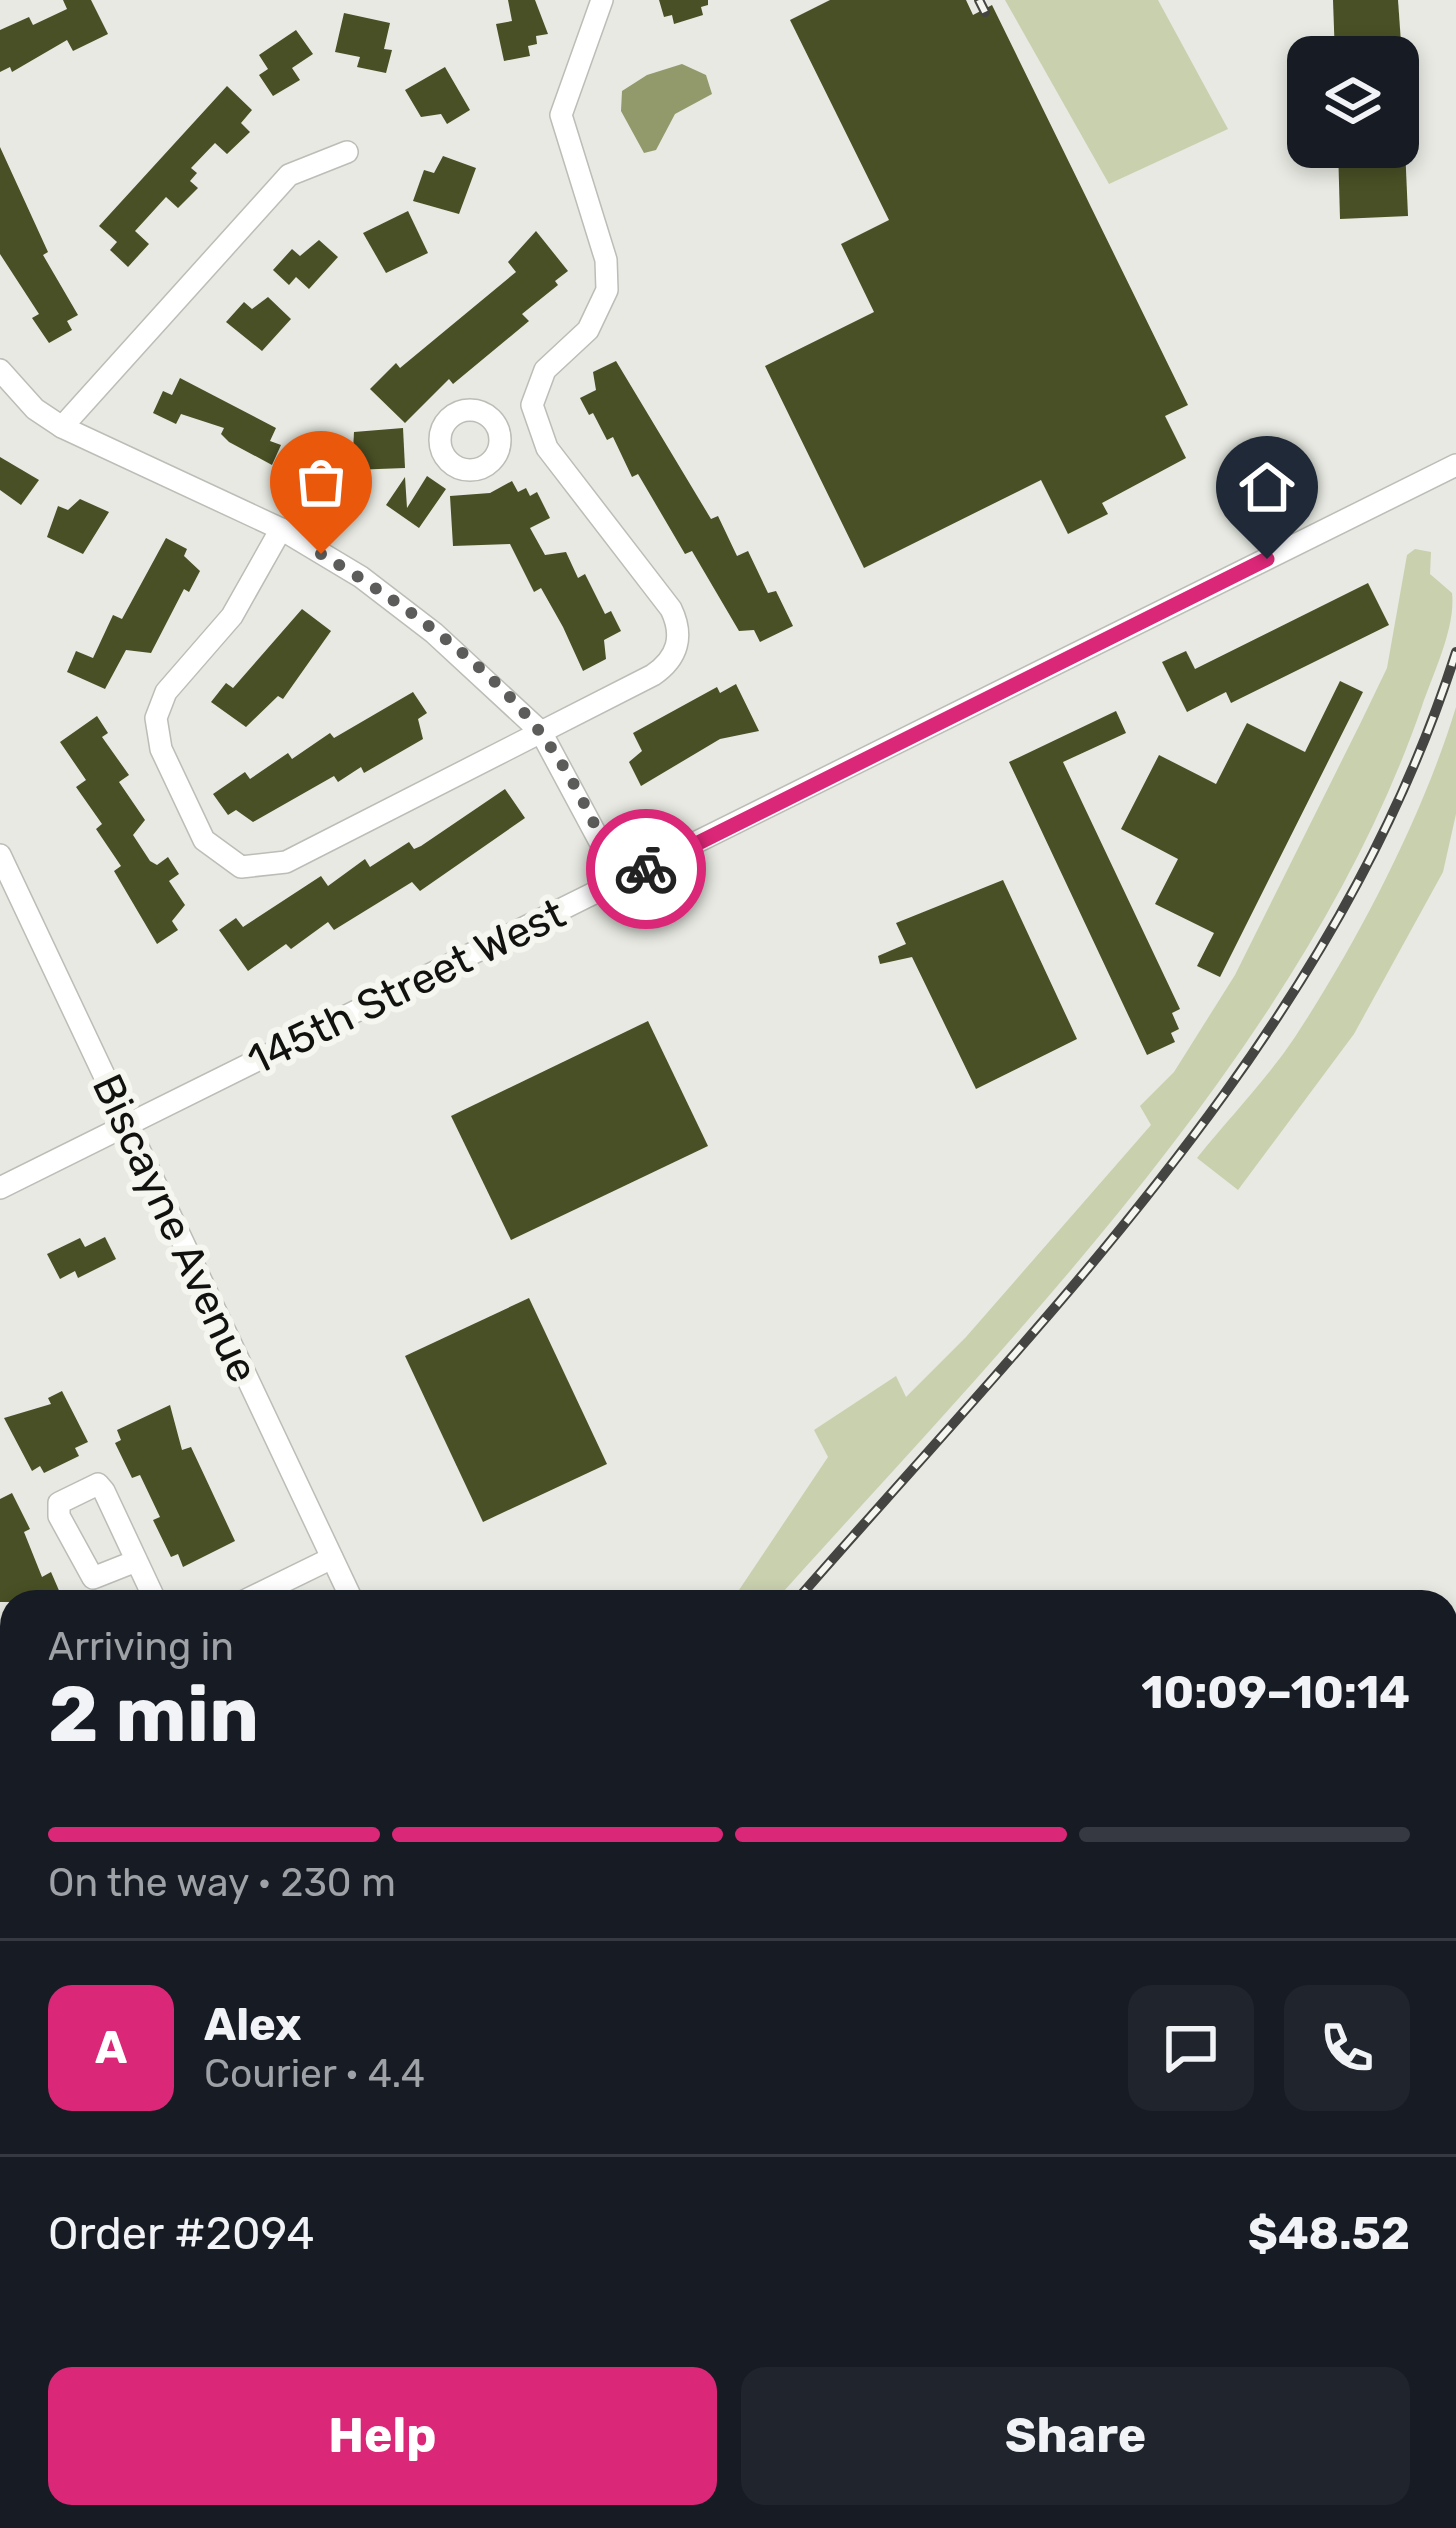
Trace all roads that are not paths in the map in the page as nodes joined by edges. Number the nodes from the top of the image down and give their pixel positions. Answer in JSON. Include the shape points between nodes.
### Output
{"nodes":[{"id":1,"x":602,"y":0,"type":"edge"},
{"id":2,"x":346,"y":152,"type":"dead end"},
{"id":3,"x":0,"y":370,"type":"edge"},
{"id":4,"x":534,"y":421,"type":"junction"},
{"id":5,"x":62,"y":428,"type":"junction"},
{"id":6,"x":500,"y":433,"type":"dead end"},
{"id":7,"x":1456,"y":465,"type":"edge"},
{"id":8,"x":281,"y":530,"type":"junction"},
{"id":9,"x":541,"y":732,"type":"junction"},
{"id":10,"x":0,"y":855,"type":"edge"},
{"id":11,"x":621,"y":881,"type":"junction"},
{"id":12,"x":126,"y":1123,"type":"junction"},
{"id":13,"x":0,"y":1188,"type":"edge"},
{"id":14,"x":332,"y":1558,"type":"junction"},
{"id":15,"x":136,"y":1561,"type":"dead end"},
{"id":16,"x":150,"y":1590,"type":"edge"},
{"id":17,"x":267,"y":1590,"type":"edge"},
{"id":18,"x":347,"y":1590,"type":"edge"}],
"edges":[{"from":1,"to":4,"type":"street","via":[[561,115],[606,260],[607,290],[588,330],[538,382]]},
{"from":2,"to":5,"type":"street","via":[[289,176]]},
{"from":3,"to":5,"type":"street"},
{"from":4,"to":6,"type":"street"},
{"from":4,"to":9,"type":"street","via":[[671,609],[678,641],[653,675]]},
{"from":5,"to":8,"type":"street"},
{"from":7,"to":11,"type":"street","name":"145th Street West"},
{"from":8,"to":9,"type":"street","via":[[434,633]]},
{"from":8,"to":9,"type":"street","via":[[232,616],[166,692],[156,718],[161,749],[214,850],[241,867],[286,862]]},
{"from":9,"to":11,"type":"street"},
{"from":10,"to":12,"type":"street","name":"Biscayne Avenue"},
{"from":11,"to":12,"type":"street","name":"145th Street West"},
{"from":12,"to":13,"type":"street","name":"145th Street West"},
{"from":12,"to":14,"type":"street","name":"Biscayne Avenue"},
{"from":14,"to":17,"type":"street"},
{"from":14,"to":18,"type":"street","name":"Biscayne Avenue"},
{"from":15,"to":16,"type":"street"}]}
